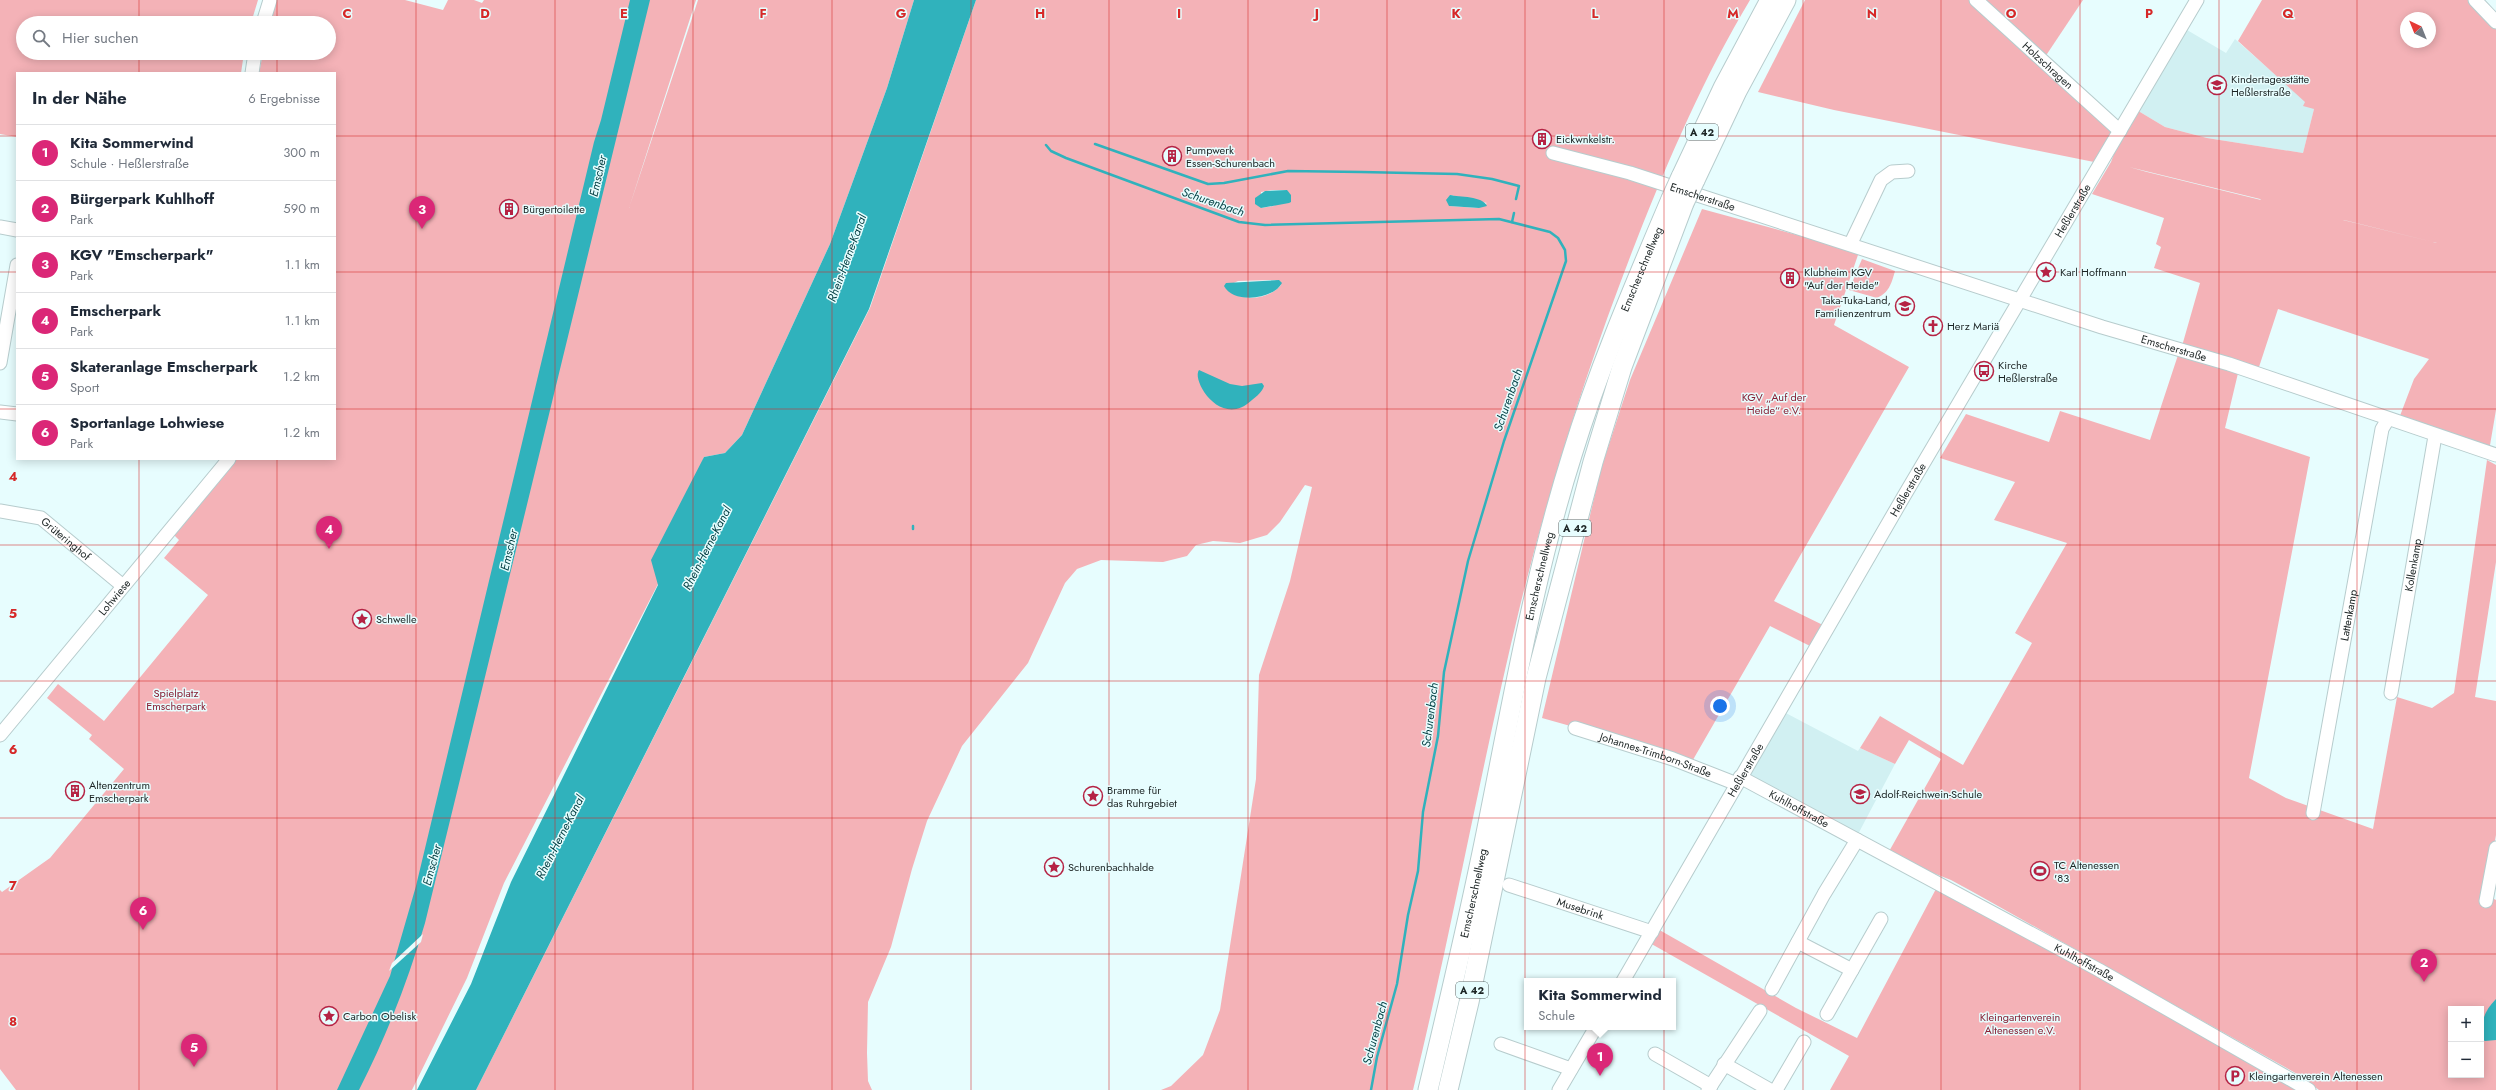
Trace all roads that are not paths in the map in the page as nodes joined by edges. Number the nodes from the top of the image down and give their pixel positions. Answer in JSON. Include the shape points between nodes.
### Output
{"nodes":[{"id":1,"x":270,"y":0,"type":"edge"},
{"id":2,"x":1770,"y":0,"type":"edge"},
{"id":3,"x":1786,"y":0,"type":"edge"},
{"id":4,"x":1976,"y":0,"type":"edge"},
{"id":5,"x":2197,"y":0,"type":"edge"},
{"id":6,"x":2475,"y":0,"type":"edge"},
{"id":7,"x":264,"y":16,"type":"edge"},
{"id":8,"x":2496,"y":22,"type":"edge"},
{"id":9,"x":254,"y":60,"type":"edge"},
{"id":10,"x":1744,"y":62,"type":"junction"},
{"id":11,"x":252,"y":72,"type":"edge"},
{"id":12,"x":2119,"y":132,"type":"junction"},
{"id":13,"x":1553,"y":153,"type":"dead end"},
{"id":14,"x":1908,"y":171,"type":"dead end"},
{"id":15,"x":1677,"y":201,"type":"junction"},
{"id":16,"x":0,"y":227,"type":"edge"},
{"id":17,"x":16,"y":230,"type":"edge"},
{"id":18,"x":1851,"y":243,"type":"junction"},
{"id":19,"x":16,"y":271,"type":"edge"},
{"id":20,"x":2021,"y":299,"type":"junction"},
{"id":21,"x":0,"y":363,"type":"edge"},
{"id":22,"x":0,"y":412,"type":"edge"},
{"id":23,"x":16,"y":414,"type":"edge"},
{"id":24,"x":2388,"y":419,"type":"junction"},
{"id":25,"x":2435,"y":436,"type":"junction"},
{"id":26,"x":2496,"y":455,"type":"edge"},
{"id":27,"x":228,"y":460,"type":"edge"},
{"id":28,"x":0,"y":511,"type":"edge"},
{"id":29,"x":122,"y":586,"type":"junction"},
{"id":30,"x":2391,"y":694,"type":"dead end"},
{"id":31,"x":1575,"y":728,"type":"dead end"},
{"id":32,"x":2,"y":729,"type":"edge"},
{"id":33,"x":1739,"y":781,"type":"junction"},
{"id":34,"x":2314,"y":813,"type":"dead end"},
{"id":35,"x":1857,"y":840,"type":"junction"},
{"id":36,"x":2496,"y":848,"type":"edge"},
{"id":37,"x":1509,"y":885,"type":"dead end"},
{"id":38,"x":2486,"y":901,"type":"dead end"},
{"id":39,"x":1881,"y":919,"type":"dead end"},
{"id":40,"x":1652,"y":932,"type":"junction"},
{"id":41,"x":1798,"y":942,"type":"junction"},
{"id":42,"x":1852,"y":970,"type":"junction"},
{"id":43,"x":1625,"y":978,"type":"edge"},
{"id":44,"x":1772,"y":988,"type":"dead end"},
{"id":45,"x":1760,"y":1010,"type":"dead end"},
{"id":46,"x":1827,"y":1014,"type":"dead end"},
{"id":47,"x":1594,"y":1030,"type":"edge"},
{"id":48,"x":1804,"y":1042,"type":"dead end"},
{"id":49,"x":1501,"y":1044,"type":"dead end"},
{"id":50,"x":1655,"y":1054,"type":"dead end"},
{"id":51,"x":1724,"y":1064,"type":"junction"},
{"id":52,"x":1571,"y":1069,"type":"junction"},
{"id":53,"x":1710,"y":1088,"type":"edge"},
{"id":54,"x":1428,"y":1090,"type":"edge"},
{"id":55,"x":1448,"y":1090,"type":"edge"},
{"id":56,"x":1559,"y":1090,"type":"edge"},
{"id":57,"x":1770,"y":1090,"type":"edge"},
{"id":58,"x":1776,"y":1090,"type":"edge"},
{"id":59,"x":2309,"y":1090,"type":"edge"}],
"edges":[{"from":1,"to":7,"type":"street"},
{"from":2,"to":10,"type":"highway","name":"Emscherschnellweg","number":"A 42"},
{"from":3,"to":10,"type":"highway","name":"Emscherschnellweg","number":"A 42"},
{"from":4,"to":12,"type":"street","name":"Holzschragen"},
{"from":5,"to":12,"type":"street","name":"Heßlerstraße"},
{"from":6,"to":8,"type":"street"},
{"from":9,"to":11,"type":"street"},
{"from":10,"to":15,"type":"highway","name":"Emscherschnellweg","number":"A 42","bridge":true},
{"from":12,"to":20,"type":"street","name":"Heßlerstraße"},
{"from":13,"to":18,"type":"street","name":"Emscherstraße","via":[[1630,173]]},
{"from":14,"to":18,"type":"street","via":[[1890,173],[1880,180]]},
{"from":15,"to":54,"type":"highway","name":"Emscherschnellweg","number":"A 42","via":[[1600,370],[1571,457],[1519,663],[1476,884]]},
{"from":15,"to":55,"type":"highway","name":"Emscherschnellweg","number":"A 42","via":[[1589,476],[1536,678],[1469,1002]]},
{"from":16,"to":17,"type":"street"},
{"from":18,"to":20,"type":"street","name":"Emscherstraße"},
{"from":19,"to":21,"type":"street"},
{"from":20,"to":24,"type":"street","name":"Emscherstraße","via":[[2102,327],[2230,364]]},
{"from":20,"to":33,"type":"street","name":"Heßlerstraße"},
{"from":22,"to":23,"type":"street"},
{"from":24,"to":25,"type":"street","name":"Emscherstraße"},
{"from":24,"to":34,"type":"street","name":"Lattenkamp","via":[[2382,429]]},
{"from":25,"to":26,"type":"street","name":"Emscherstraße","via":[[2472,445]]},
{"from":25,"to":30,"type":"street","name":"Kollenkamp"},
{"from":27,"to":29,"type":"street","name":"Lohwiese"},
{"from":28,"to":29,"type":"street","name":"Grüteringhof","via":[[41,518]]},
{"from":29,"to":32,"type":"street","name":"Lohwiese"},
{"from":31,"to":33,"type":"street","name":"Johannes-Trimborn-Straße"},
{"from":33,"to":35,"type":"street","name":"Kuhlhoffstraße"},
{"from":33,"to":40,"type":"street","name":"Heßlerstraße"},
{"from":35,"to":41,"type":"street"},
{"from":35,"to":59,"type":"street","name":"Kuhlhoffstraße","via":[[2099,970]]},
{"from":36,"to":38,"type":"street"},
{"from":37,"to":40,"type":"street","name":"Musebrink"},
{"from":39,"to":42,"type":"street"},
{"from":40,"to":43,"type":"street","name":"Heßlerstraße"},
{"from":41,"to":42,"type":"street"},
{"from":41,"to":44,"type":"street"},
{"from":42,"to":46,"type":"street"},
{"from":45,"to":51,"type":"street"},
{"from":47,"to":52,"type":"street"},
{"from":48,"to":58,"type":"street"},
{"from":49,"to":52,"type":"street"},
{"from":50,"to":53,"type":"street"},
{"from":51,"to":53,"type":"street"},
{"from":51,"to":57,"type":"street"},
{"from":52,"to":56,"type":"street"}]}
